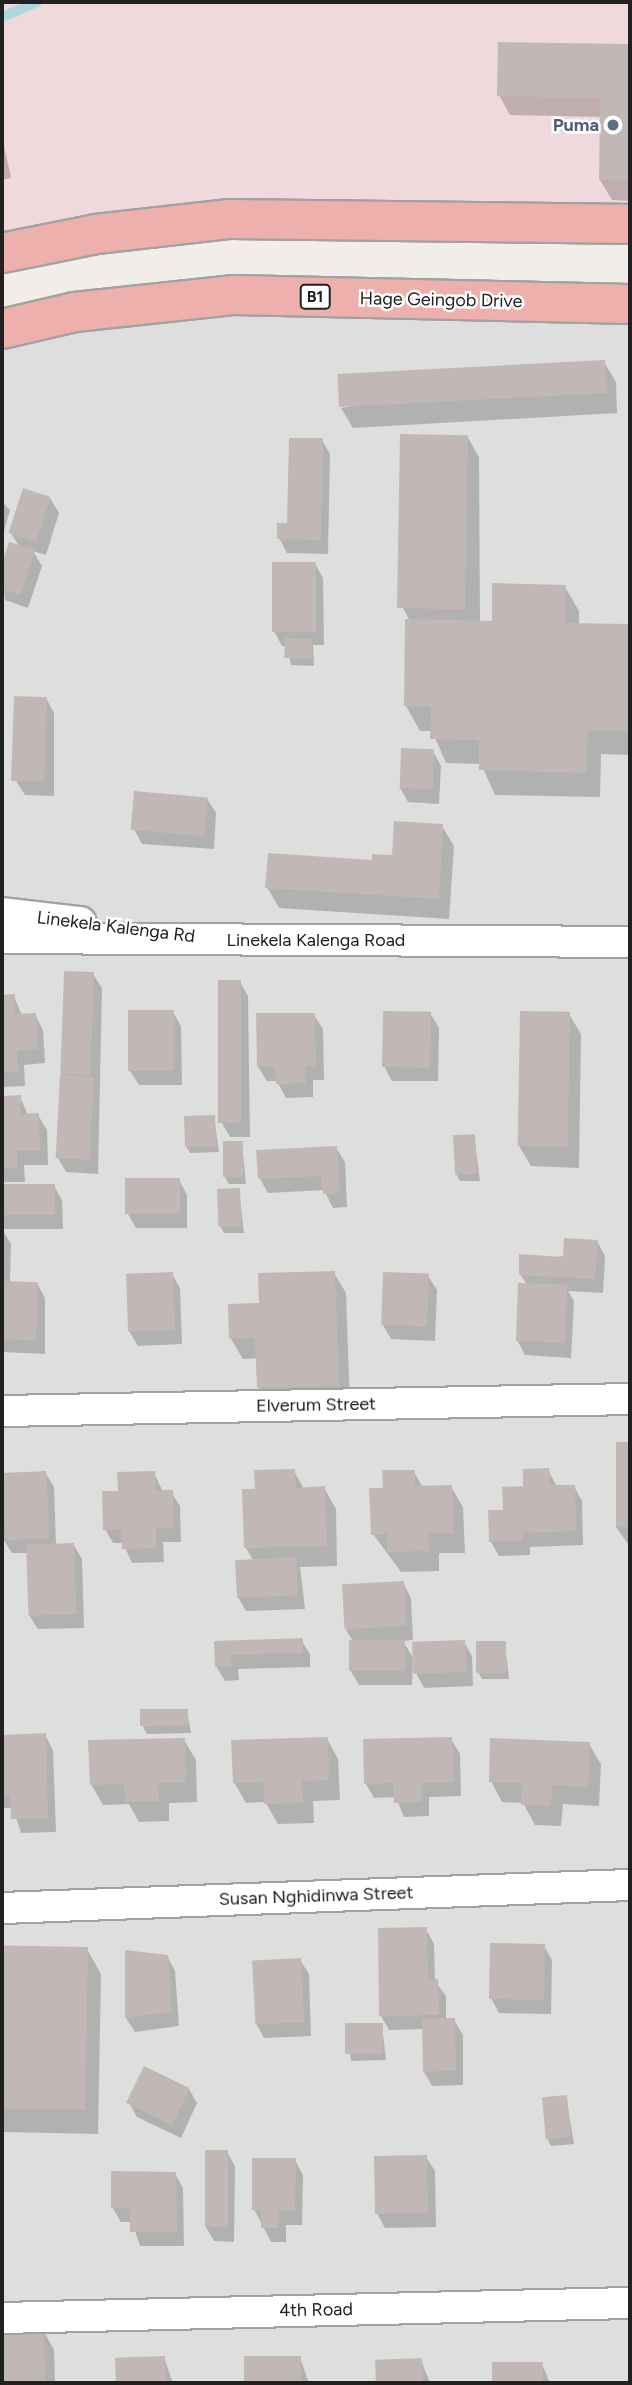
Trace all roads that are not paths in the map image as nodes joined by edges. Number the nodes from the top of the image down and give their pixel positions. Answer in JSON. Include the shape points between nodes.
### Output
{"nodes":[{"id":1,"x":630,"y":224,"type":"edge"},
{"id":2,"x":2,"y":253,"type":"edge"},
{"id":3,"x":630,"y":303,"type":"edge"},
{"id":4,"x":2,"y":329,"type":"edge"},
{"id":5,"x":2,"y":913,"type":"edge"},
{"id":6,"x":2,"y":938,"type":"edge"},
{"id":7,"x":230,"y":940,"type":"junction"},
{"id":8,"x":630,"y":942,"type":"edge"},
{"id":9,"x":630,"y":1399,"type":"edge"},
{"id":10,"x":2,"y":1411,"type":"edge"},
{"id":11,"x":630,"y":1885,"type":"edge"},
{"id":12,"x":2,"y":1908,"type":"edge"},
{"id":13,"x":630,"y":2303,"type":"edge"},
{"id":14,"x":2,"y":2318,"type":"edge"}],
"edges":[{"from":1,"to":2,"type":"highway","via":[[230,219],[96,234]]},
{"from":3,"to":4,"type":"highway","name":"Hage Geingob Drive","number":"B1","via":[[235,295],[75,312]]},
{"from":5,"to":7,"type":"street","name":"Linekela Kalenga Rd"},
{"from":6,"to":7,"type":"street","name":"Linekela Kalenga Road"},
{"from":7,"to":8,"type":"street","name":"Linekela Kalenga Road"},
{"from":9,"to":10,"type":"street","name":"Elverum Street"},
{"from":11,"to":12,"type":"street","name":"Susan Nghidinwa Street"},
{"from":13,"to":14,"type":"street","name":"4th Road"}]}
